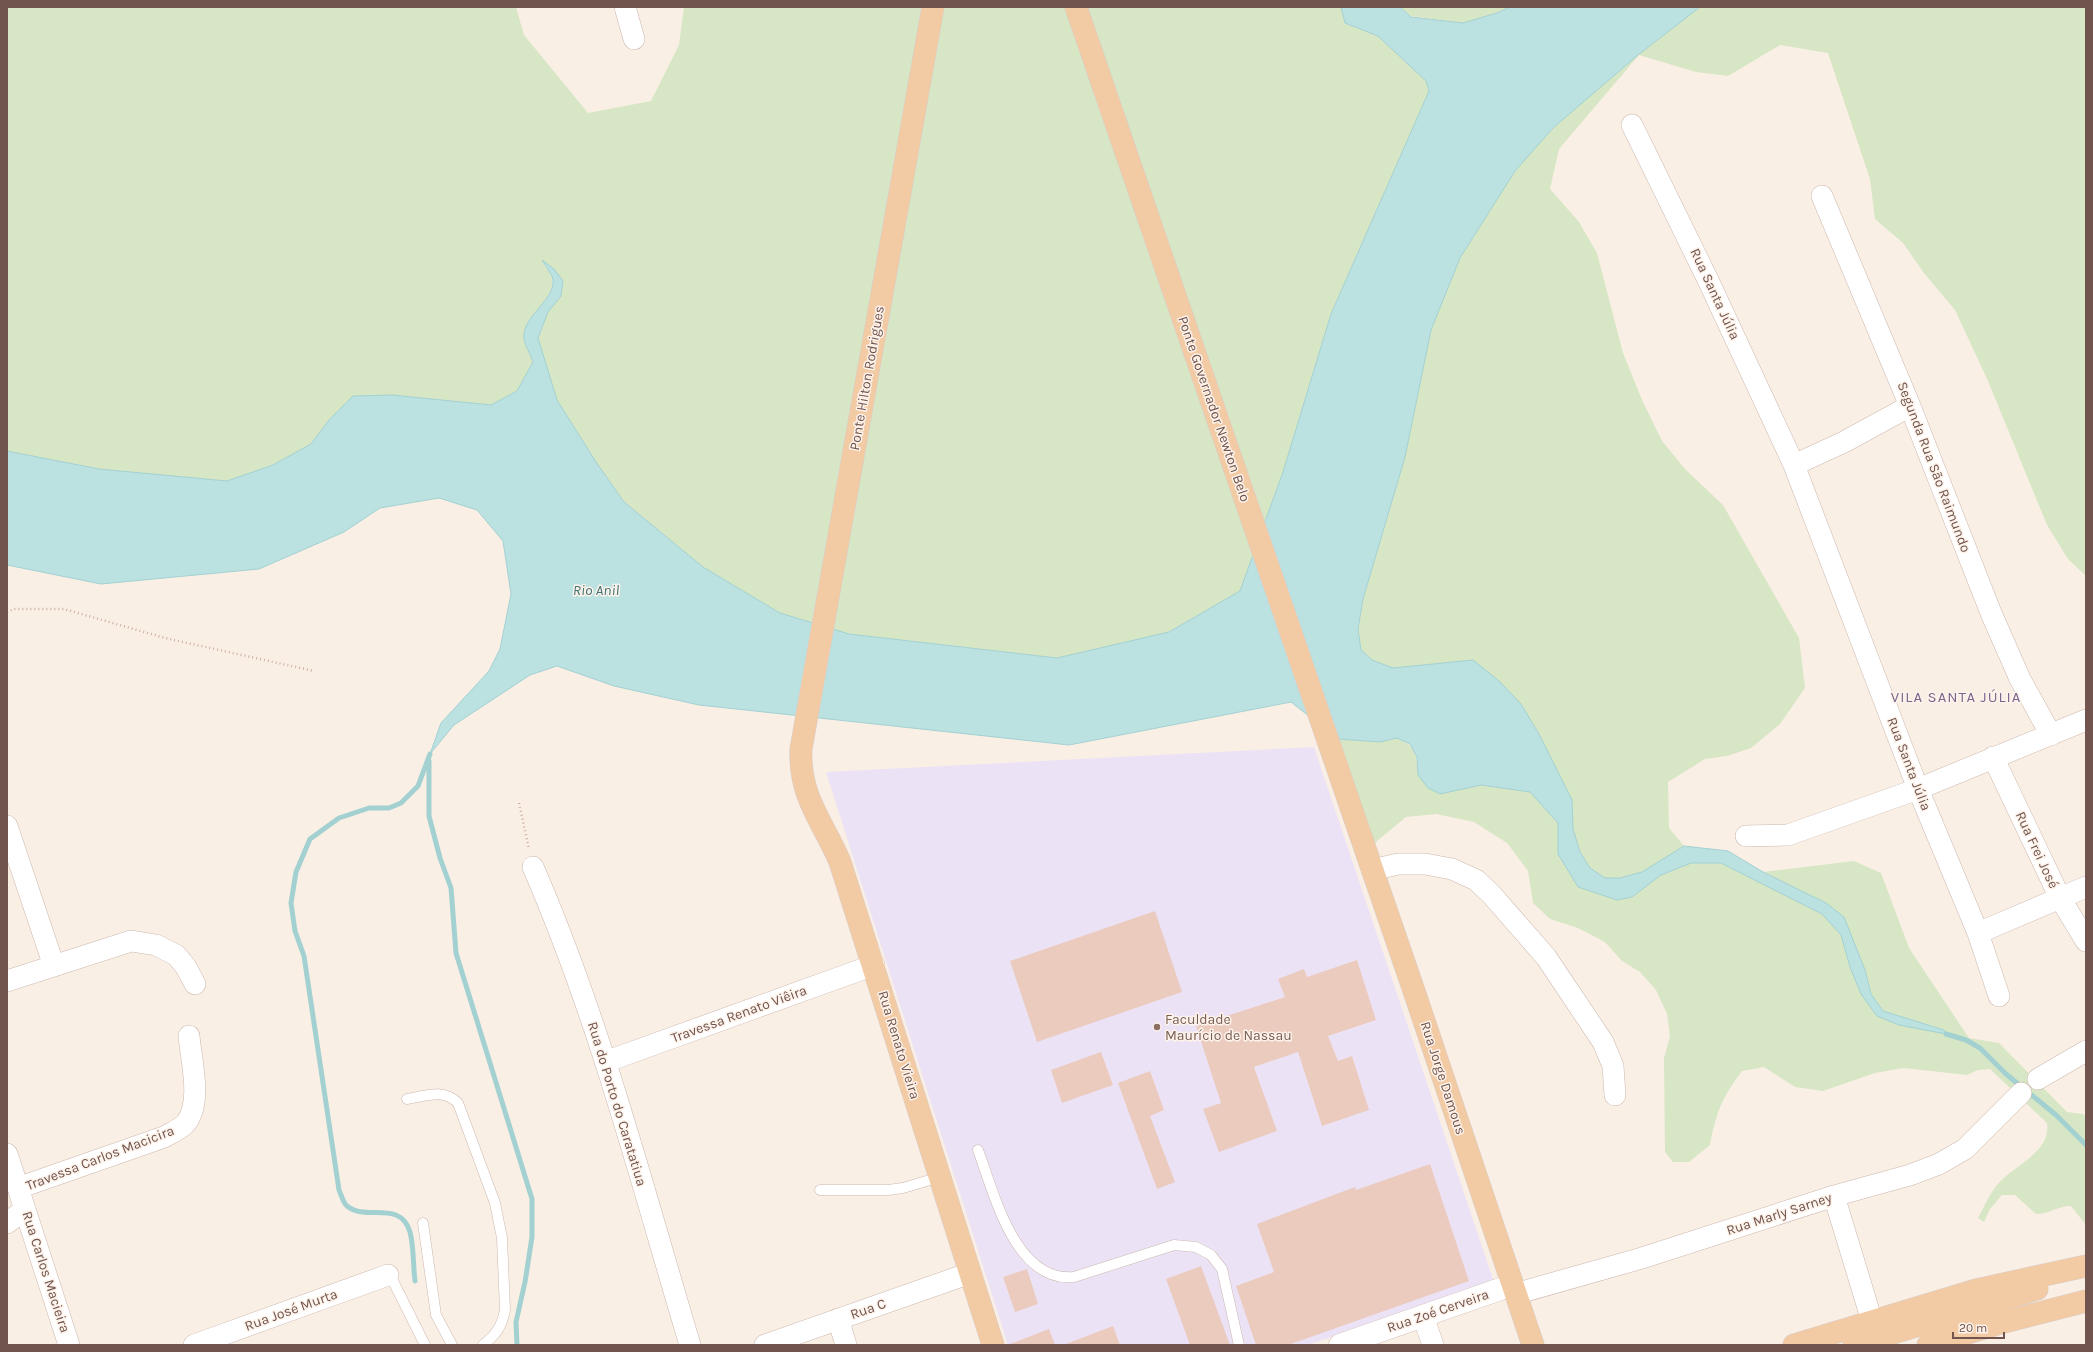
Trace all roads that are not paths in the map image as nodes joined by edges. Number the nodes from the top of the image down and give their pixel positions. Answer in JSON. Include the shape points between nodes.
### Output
{"nodes":[{"id":1,"x":625,"y":7,"type":"edge"},
{"id":2,"x":933,"y":7,"type":"edge"},
{"id":3,"x":1076,"y":7,"type":"edge"},
{"id":4,"x":634,"y":39,"type":"dead end"},
{"id":5,"x":1632,"y":125,"type":"dead end"},
{"id":6,"x":1822,"y":196,"type":"dead end"},
{"id":7,"x":1910,"y":406,"type":"junction"},
{"id":8,"x":1794,"y":465,"type":"junction"},
{"id":9,"x":2086,"y":720,"type":"edge"},
{"id":10,"x":2051,"y":735,"type":"junction"},
{"id":11,"x":801,"y":749,"type":"joint"},
{"id":12,"x":1993,"y":757,"type":"junction"},
{"id":13,"x":1918,"y":789,"type":"junction"},
{"id":14,"x":1352,"y":812,"type":"joint"},
{"id":15,"x":7,"y":826,"type":"edge"},
{"id":16,"x":1746,"y":836,"type":"dead end"},
{"id":17,"x":533,"y":867,"type":"road end"},
{"id":18,"x":1372,"y":870,"type":"junction"},
{"id":19,"x":2086,"y":887,"type":"edge"},
{"id":20,"x":2060,"y":898,"type":"junction"},
{"id":21,"x":1978,"y":933,"type":"junction"},
{"id":22,"x":2086,"y":941,"type":"edge"},
{"id":23,"x":874,"y":965,"type":"junction"},
{"id":24,"x":54,"y":966,"type":"junction"},
{"id":25,"x":7,"y":981,"type":"edge"},
{"id":26,"x":195,"y":984,"type":"dead end"},
{"id":27,"x":1999,"y":996,"type":"dead end"},
{"id":28,"x":189,"y":1036,"type":"dead end"},
{"id":29,"x":2086,"y":1051,"type":"edge"},
{"id":30,"x":605,"y":1062,"type":"junction"},
{"id":31,"x":2038,"y":1079,"type":"dead end"},
{"id":32,"x":2021,"y":1093,"type":"dead end"},
{"id":33,"x":1615,"y":1095,"type":"dead end"},
{"id":34,"x":407,"y":1099,"type":"dead end"},
{"id":35,"x":978,"y":1150,"type":"dead end"},
{"id":36,"x":7,"y":1154,"type":"edge"},
{"id":37,"x":940,"y":1177,"type":"junction"},
{"id":38,"x":18,"y":1188,"type":"junction"},
{"id":39,"x":820,"y":1190,"type":"dead end"},
{"id":40,"x":1834,"y":1196,"type":"junction"},
{"id":41,"x":25,"y":1209,"type":"junction"},
{"id":42,"x":7,"y":1223,"type":"edge"},
{"id":43,"x":423,"y":1223,"type":"dead end"},
{"id":44,"x":2086,"y":1266,"type":"edge"},
{"id":45,"x":970,"y":1273,"type":"junction"},
{"id":46,"x":2086,"y":1274,"type":"edge"},
{"id":47,"x":388,"y":1275,"type":"joint"},
{"id":48,"x":1514,"y":1289,"type":"junction"},
{"id":49,"x":2086,"y":1301,"type":"edge"},
{"id":50,"x":2086,"y":1307,"type":"edge"},
{"id":51,"x":1423,"y":1316,"type":"junction"},
{"id":52,"x":838,"y":1319,"type":"junction"},
{"id":53,"x":1872,"y":1321,"type":"junction"},
{"id":54,"x":1344,"y":1344,"type":"edge"},
{"id":55,"x":1533,"y":1344,"type":"edge"},
{"id":56,"x":69,"y":1345,"type":"edge"},
{"id":57,"x":194,"y":1345,"type":"edge"},
{"id":58,"x":425,"y":1345,"type":"edge"},
{"id":59,"x":452,"y":1345,"type":"edge"},
{"id":60,"x":484,"y":1345,"type":"edge"},
{"id":61,"x":690,"y":1345,"type":"edge"},
{"id":62,"x":765,"y":1345,"type":"edge"},
{"id":63,"x":846,"y":1345,"type":"edge"},
{"id":64,"x":993,"y":1345,"type":"edge"},
{"id":65,"x":1239,"y":1345,"type":"edge"},
{"id":66,"x":1433,"y":1345,"type":"edge"},
{"id":67,"x":1794,"y":1345,"type":"edge"},
{"id":68,"x":1854,"y":1345,"type":"edge"},
{"id":69,"x":1928,"y":1345,"type":"edge"},
{"id":70,"x":1976,"y":1345,"type":"edge"}],
"edges":[{"from":1,"to":4,"type":"street"},
{"from":2,"to":11,"type":"main road","name":"Ponte Hilton Rodrigues"},
{"from":3,"to":14,"type":"main road","name":"Ponte Governador Newton Belo"},
{"from":5,"to":8,"type":"street","name":"Rua Santa Júlia"},
{"from":6,"to":7,"type":"street","name":"Segunda Rua São Raimundo"},
{"from":7,"to":8,"type":"street","via":[[1844,442]]},
{"from":7,"to":10,"type":"street","name":"Segunda Rua São Raimundo","via":[[1991,613],[2020,679]]},
{"from":8,"to":13,"type":"street","name":"Rua Santa Júlia"},
{"from":9,"to":10,"type":"street"},
{"from":10,"to":12,"type":"street"},
{"from":11,"to":23,"type":"main road","name":"Rua Renato Vieira","via":[[800,769],[807,796],[840,862]]},
{"from":12,"to":13,"type":"street"},
{"from":12,"to":20,"type":"street","name":"Rua Frei José"},
{"from":13,"to":16,"type":"street","via":[[1788,835]]},
{"from":13,"to":21,"type":"street","name":"Rua Santa Júlia"},
{"from":14,"to":18,"type":"main road","name":"Rua Jorge Damous"},
{"from":15,"to":24,"type":"street"},
{"from":17,"to":30,"type":"street","name":"Rua do Porto do Caratatiua","via":[[550,905]]},
{"from":18,"to":33,"type":"street","via":[[1398,864],[1425,864],[1452,869],[1476,880],[1546,957],[1604,1042],[1613,1066]]},
{"from":18,"to":48,"type":"main road","name":"Rua Jorge Damous"},
{"from":19,"to":20,"type":"street"},
{"from":20,"to":21,"type":"street"},
{"from":20,"to":22,"type":"street","name":"Rua Frei José"},
{"from":21,"to":27,"type":"street","name":"Rua Santa Júlia"},
{"from":23,"to":30,"type":"street","name":"Travessa Renato Viêira"},
{"from":23,"to":37,"type":"main road","name":"Rua Renato Vieira"},
{"from":24,"to":25,"type":"street"},
{"from":24,"to":26,"type":"street","via":[[131,941],[156,945],[176,955]]},
{"from":28,"to":38,"type":"street","name":"Travessa Carlos Macicira","via":[[195,1097],[194,1109],[184,1125],[164,1137]]},
{"from":29,"to":31,"type":"street"},
{"from":30,"to":61,"type":"street","name":"Rua do Porto do Caratatiua"},
{"from":32,"to":40,"type":"street","name":"Rua Marly Sarney","via":[[1965,1149],[1939,1164],[1910,1175]]},
{"from":34,"to":60,"type":"lane","via":[[441,1094],[450,1096],[458,1102],[495,1203],[502,1238],[505,1310],[499,1330]]},
{"from":35,"to":65,"type":"lane","via":[[1012,1239],[1036,1265],[1052,1274],[1069,1278],[1174,1245],[1196,1247],[1211,1255],[1222,1269]]},
{"from":36,"to":38,"type":"street","name":"Rua Carlos Macieira"},
{"from":37,"to":39,"type":"lane","via":[[888,1190]]},
{"from":37,"to":45,"type":"main road","name":"Rua Renato Vieira"},
{"from":38,"to":41,"type":"street","name":"Rua Carlos Macieira"},
{"from":40,"to":48,"type":"street","name":"Rua Marly Sarney","via":[[1642,1258]]},
{"from":40,"to":53,"type":"street"},
{"from":41,"to":42,"type":"street"},
{"from":41,"to":56,"type":"street","name":"Rua Carlos Macieira"},
{"from":43,"to":59,"type":"lane","via":[[436,1315]]},
{"from":44,"to":53,"type":"main road","via":[[1976,1290]]},
{"from":45,"to":52,"type":"street","name":"Rua C"},
{"from":45,"to":64,"type":"main road","name":"Rua Renato Vieira"},
{"from":46,"to":68,"type":"main road"},
{"from":47,"to":57,"type":"street","name":"Rua José Murta"},
{"from":47,"to":58,"type":"lane"},
{"from":48,"to":51,"type":"street","name":"Rua Zoé Cerveira"},
{"from":48,"to":55,"type":"main road","name":"Rua Jorge Damous"},
{"from":49,"to":69,"type":"main road"},
{"from":50,"to":70,"type":"main road"},
{"from":51,"to":54,"type":"street","name":"Rua Zoé Cerveira"},
{"from":51,"to":66,"type":"street"},
{"from":52,"to":62,"type":"street","name":"Rua C"},
{"from":52,"to":63,"type":"street"},
{"from":53,"to":67,"type":"main road"}]}
